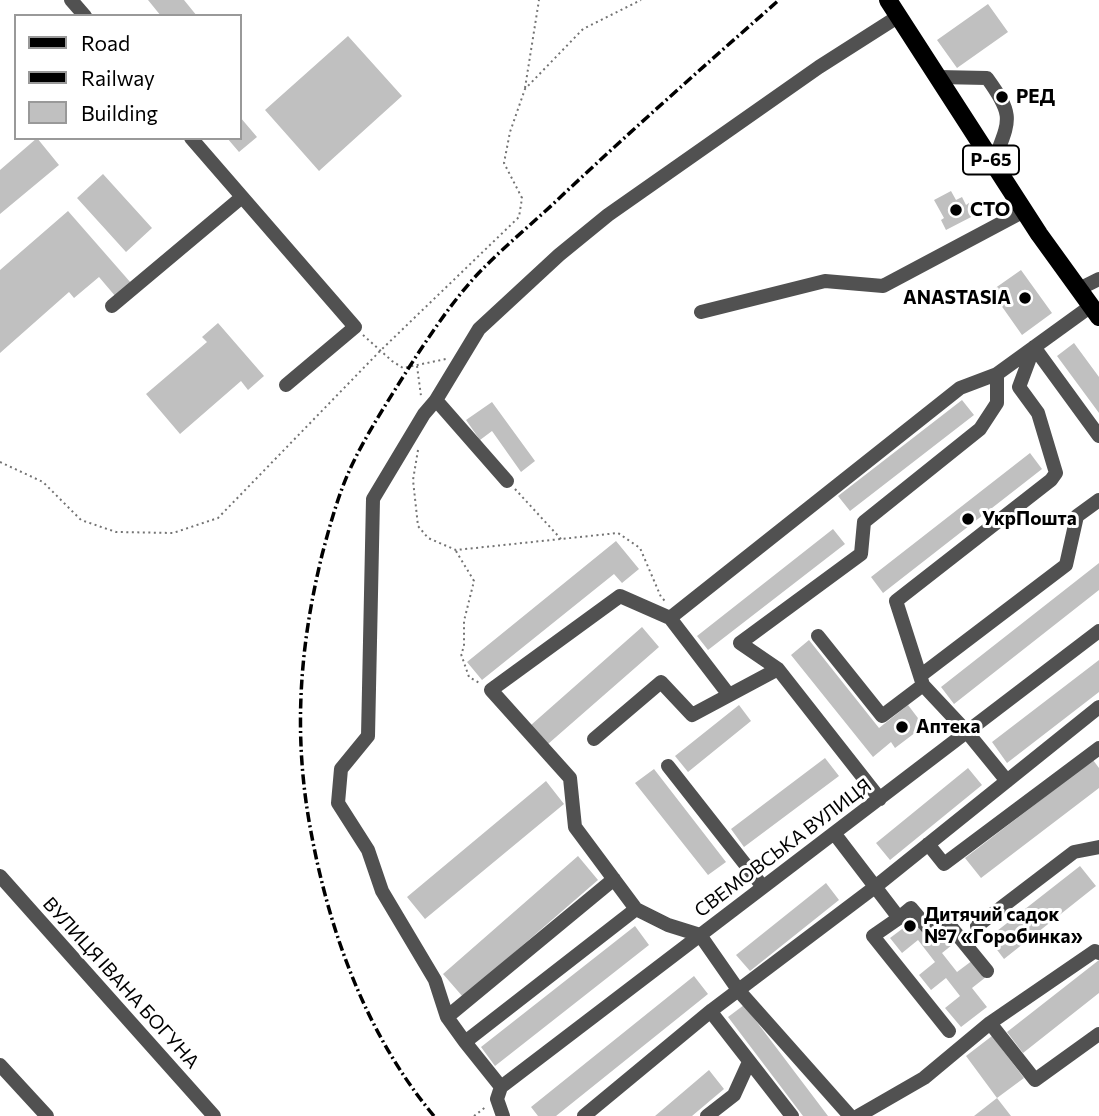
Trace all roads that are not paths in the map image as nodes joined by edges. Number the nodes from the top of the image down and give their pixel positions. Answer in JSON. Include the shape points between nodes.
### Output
{"nodes":[{"id":1,"x":71,"y":0,"type":"edge"},
{"id":2,"x":888,"y":0,"type":"edge"},
{"id":3,"x":83,"y":14,"type":"edge"},
{"id":4,"x":899,"y":16,"type":"junction"},
{"id":5,"x":938,"y":77,"type":"junction"},
{"id":6,"x":193,"y":140,"type":"edge"},
{"id":7,"x":993,"y":163,"type":"junction"},
{"id":8,"x":242,"y":197,"type":"junction"},
{"id":9,"x":1024,"y":211,"type":"junction"},
{"id":10,"x":1099,"y":279,"type":"edge"},
{"id":11,"x":1079,"y":289,"type":"junction"},
{"id":12,"x":112,"y":306,"type":"dead end"},
{"id":13,"x":1095,"y":311,"type":"edge"},
{"id":14,"x":701,"y":312,"type":"dead end"},
{"id":15,"x":1034,"y":346,"type":"junction"},
{"id":16,"x":997,"y":374,"type":"junction"},
{"id":17,"x":286,"y":385,"type":"dead end"},
{"id":18,"x":436,"y":400,"type":"junction"},
{"id":19,"x":1099,"y":436,"type":"edge"},
{"id":20,"x":507,"y":481,"type":"road end"},
{"id":21,"x":1099,"y":500,"type":"edge"},
{"id":22,"x":674,"y":616,"type":"junction"},
{"id":23,"x":1099,"y":631,"type":"edge"},
{"id":24,"x":818,"y":636,"type":"dead end"},
{"id":25,"x":778,"y":668,"type":"junction"},
{"id":26,"x":922,"y":680,"type":"junction"},
{"id":27,"x":729,"y":695,"type":"junction"},
{"id":28,"x":1099,"y":707,"type":"edge"},
{"id":29,"x":967,"y":732,"type":"junction"},
{"id":30,"x":594,"y":739,"type":"dead end"},
{"id":31,"x":1099,"y":748,"type":"edge"},
{"id":32,"x":668,"y":766,"type":"dead end"},
{"id":33,"x":1007,"y":781,"type":"junction"},
{"id":34,"x":880,"y":799,"type":"junction"},
{"id":35,"x":834,"y":833,"type":"junction"},
{"id":36,"x":928,"y":844,"type":"junction"},
{"id":37,"x":1099,"y":846,"type":"edge"},
{"id":38,"x":0,"y":877,"type":"edge"},
{"id":39,"x":614,"y":880,"type":"junction"},
{"id":40,"x":763,"y":887,"type":"junction"},
{"id":41,"x":875,"y":887,"type":"junction"},
{"id":42,"x":636,"y":909,"type":"junction"},
{"id":43,"x":899,"y":918,"type":"junction"},
{"id":44,"x":977,"y":926,"type":"dead end"},
{"id":45,"x":701,"y":935,"type":"junction"},
{"id":46,"x":1099,"y":953,"type":"edge"},
{"id":47,"x":987,"y":971,"type":"dead end"},
{"id":48,"x":739,"y":991,"type":"junction"},
{"id":49,"x":710,"y":1012,"type":"junction"},
{"id":50,"x":447,"y":1017,"type":"junction"},
{"id":51,"x":990,"y":1023,"type":"junction"},
{"id":52,"x":949,"y":1031,"type":"dead end"},
{"id":53,"x":1099,"y":1034,"type":"edge"},
{"id":54,"x":465,"y":1042,"type":"junction"},
{"id":55,"x":750,"y":1062,"type":"junction"},
{"id":56,"x":0,"y":1065,"type":"edge"},
{"id":57,"x":499,"y":1093,"type":"junction"},
{"id":58,"x":47,"y":1116,"type":"edge"},
{"id":59,"x":214,"y":1116,"type":"edge"},
{"id":60,"x":503,"y":1116,"type":"edge"},
{"id":61,"x":584,"y":1116,"type":"edge"},
{"id":62,"x":707,"y":1116,"type":"edge"},
{"id":63,"x":792,"y":1116,"type":"edge"},
{"id":64,"x":850,"y":1116,"type":"edge"},
{"id":65,"x":858,"y":1116,"type":"edge"}],
"edges":[{"from":1,"to":3,"type":"street"},
{"from":2,"to":4,"type":"main road","number":"Р-65"},
{"from":4,"to":5,"type":"main road","number":"Р-65"},
{"from":4,"to":18,"type":"street","via":[[608,215],[559,255],[479,329]]},
{"from":5,"to":7,"type":"main road","number":"Р-65"},
{"from":5,"to":7,"type":"street","via":[[987,78],[1003,99],[1009,121]]},
{"from":6,"to":8,"type":"street"},
{"from":7,"to":9,"type":"main road","number":"Р-65"},
{"from":8,"to":12,"type":"street"},
{"from":8,"to":17,"type":"street","via":[[355,327]]},
{"from":9,"to":11,"type":"main road","number":"Р-65"},
{"from":9,"to":14,"type":"street","via":[[883,286],[825,281]]},
{"from":10,"to":11,"type":"street"},
{"from":11,"to":13,"type":"main road","number":"Р-65"},
{"from":13,"to":15,"type":"street"},
{"from":15,"to":16,"type":"street"},
{"from":15,"to":19,"type":"street"},
{"from":15,"to":26,"type":"street","via":[[1019,387],[1038,413],[1056,473],[896,601]]},
{"from":16,"to":22,"type":"street","via":[[960,388]]},
{"from":16,"to":25,"type":"street","via":[[997,403],[980,429],[864,522],[861,554],[740,643]]},
{"from":18,"to":20,"type":"street"},
{"from":18,"to":50,"type":"street","via":[[373,499],[368,736],[341,769],[338,803],[368,850],[382,891],[435,980]]},
{"from":21,"to":26,"type":"street","via":[[1077,516],[1066,565]]},
{"from":22,"to":27,"type":"street"},
{"from":22,"to":39,"type":"street","via":[[620,596],[491,690],[570,778],[575,827]]},
{"from":23,"to":29,"type":"street","name":"СВЕМОВСЬКА ВУЛИЦЯ"},
{"from":24,"to":26,"type":"street","via":[[882,716]]},
{"from":25,"to":27,"type":"street"},
{"from":25,"to":34,"type":"street"},
{"from":26,"to":29,"type":"street"},
{"from":27,"to":30,"type":"street","via":[[692,715],[661,682]]},
{"from":28,"to":33,"type":"street"},
{"from":29,"to":33,"type":"street"},
{"from":29,"to":34,"type":"street","name":"СВЕМОВСЬКА ВУЛИЦЯ"},
{"from":31,"to":36,"type":"street","via":[[944,864]]},
{"from":32,"to":40,"type":"street"},
{"from":33,"to":36,"type":"street"},
{"from":34,"to":35,"type":"street","name":"СВЕМОВСЬКА ВУЛИЦЯ"},
{"from":35,"to":40,"type":"street","name":"СВЕМОВСЬКА ВУЛИЦЯ"},
{"from":35,"to":41,"type":"street"},
{"from":36,"to":41,"type":"street"},
{"from":37,"to":44,"type":"street","via":[[1074,852]]},
{"from":38,"to":59,"type":"street","name":"ВУЛИЦЯ ІВАНА БОГУНА"},
{"from":39,"to":42,"type":"street"},
{"from":39,"to":50,"type":"street"},
{"from":40,"to":45,"type":"street","name":"СВЕМОВСЬКА ВУЛИЦЯ"},
{"from":41,"to":43,"type":"street"},
{"from":41,"to":48,"type":"street"},
{"from":42,"to":45,"type":"street"},
{"from":42,"to":54,"type":"street"},
{"from":43,"to":47,"type":"street","via":[[911,908],[927,927],[942,916]]},
{"from":43,"to":52,"type":"street","via":[[873,936]]},
{"from":45,"to":48,"type":"street"},
{"from":45,"to":57,"type":"street","name":"СВЕМОВСЬКА ВУЛИЦЯ"},
{"from":46,"to":51,"type":"street","via":[[1095,951]]},
{"from":48,"to":49,"type":"street"},
{"from":48,"to":64,"type":"street"},
{"from":49,"to":55,"type":"street"},
{"from":49,"to":61,"type":"street"},
{"from":50,"to":54,"type":"street"},
{"from":51,"to":53,"type":"street","via":[[1035,1080]]},
{"from":51,"to":65,"type":"street","via":[[924,1078]]},
{"from":54,"to":57,"type":"street"},
{"from":55,"to":62,"type":"street","via":[[734,1095]]},
{"from":55,"to":63,"type":"street"},
{"from":56,"to":58,"type":"street"},
{"from":57,"to":60,"type":"street"}]}
